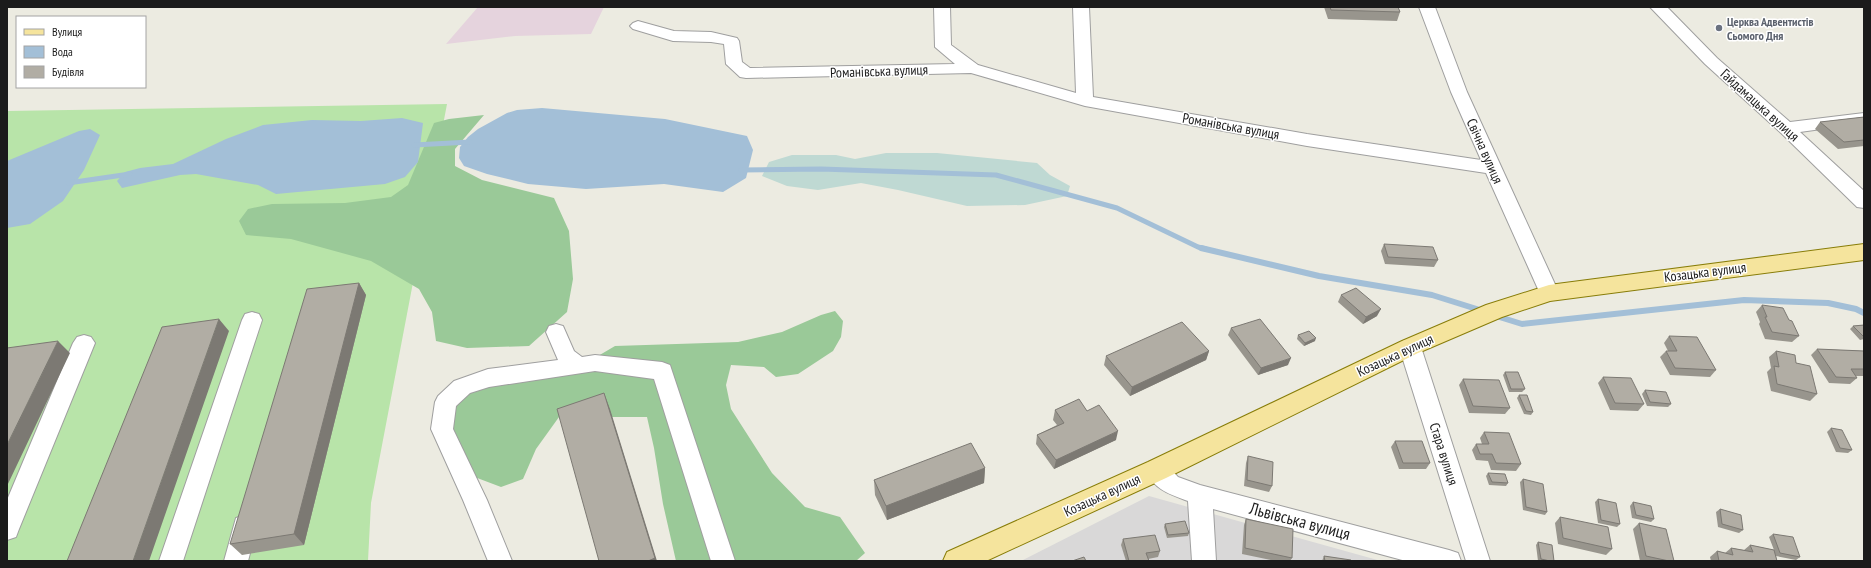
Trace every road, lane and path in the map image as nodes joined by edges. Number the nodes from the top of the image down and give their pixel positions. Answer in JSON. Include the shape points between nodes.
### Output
{"nodes":[{"id":1,"x":942,"y":7,"type":"edge"},
{"id":2,"x":1081,"y":7,"type":"edge"},
{"id":3,"x":1426,"y":7,"type":"edge"},
{"id":4,"x":1658,"y":7,"type":"edge"},
{"id":5,"x":638,"y":26,"type":"dead end"},
{"id":6,"x":972,"y":68,"type":"junction"},
{"id":7,"x":1085,"y":100,"type":"junction"},
{"id":8,"x":1864,"y":118,"type":"edge"},
{"id":9,"x":1786,"y":128,"type":"junction"},
{"id":10,"x":1493,"y":168,"type":"junction"},
{"id":11,"x":1864,"y":202,"type":"edge"},
{"id":12,"x":1864,"y":252,"type":"edge"},
{"id":13,"x":1549,"y":293,"type":"junction"},
{"id":14,"x":252,"y":320,"type":"dead end"},
{"id":15,"x":556,"y":332,"type":"dead end"},
{"id":16,"x":84,"y":343,"type":"dead end"},
{"id":17,"x":1410,"y":347,"type":"junction"},
{"id":18,"x":578,"y":366,"type":"junction"},
{"id":19,"x":1157,"y":470,"type":"junction"},
{"id":20,"x":1200,"y":495,"type":"junction"},
{"id":21,"x":249,"y":508,"type":"edge"},
{"id":22,"x":7,"y":529,"type":"edge"},
{"id":23,"x":172,"y":561,"type":"edge"},
{"id":24,"x":236,"y":561,"type":"edge"},
{"id":25,"x":500,"y":561,"type":"edge"},
{"id":26,"x":723,"y":561,"type":"edge"},
{"id":27,"x":957,"y":561,"type":"edge"},
{"id":28,"x":1204,"y":561,"type":"edge"},
{"id":29,"x":1449,"y":561,"type":"edge"},
{"id":30,"x":1478,"y":561,"type":"edge"}],
"edges":[{"from":1,"to":6,"type":"street","name":"Романівська вулиця","via":[[943,47]]},
{"from":2,"to":7,"type":"street"},
{"from":3,"to":10,"type":"street","name":"Свічна вулиця","via":[[1459,92]]},
{"from":4,"to":9,"type":"street","name":"Гайдамацька вулиця","via":[[1711,61]]},
{"from":5,"to":6,"type":"street","name":"Романівська вулиця","via":[[673,36],[711,36],[731,42],[734,64],[746,73]]},
{"from":6,"to":7,"type":"street","name":"Романівська вулиця"},
{"from":7,"to":10,"type":"street","name":"Романівська вулиця","via":[[1307,140]]},
{"from":8,"to":9,"type":"street"},
{"from":9,"to":11,"type":"street","name":"Гайдамацька вулиця"},
{"from":10,"to":13,"type":"street","name":"Свічна вулиця"},
{"from":12,"to":13,"type":"main road","name":"Козацька вулиця"},
{"from":13,"to":17,"type":"main road","name":"Козацька вулиця","via":[[1486,315]]},
{"from":14,"to":23,"type":"street"},
{"from":15,"to":18,"type":"street","via":[[566,356]]},
{"from":16,"to":22,"type":"street"},
{"from":17,"to":19,"type":"main road","name":"Козацька вулиця"},
{"from":17,"to":30,"type":"street","name":"Стара вулиця"},
{"from":18,"to":25,"type":"street","via":[[488,378],[462,387],[446,402],[442,429]]},
{"from":18,"to":26,"type":"street","via":[[595,363],[662,371]]},
{"from":19,"to":20,"type":"street","name":"Львівська вулиця","via":[[1170,484]]},
{"from":19,"to":27,"type":"main road","name":"Козацька вулиця"},
{"from":20,"to":28,"type":"street"},
{"from":20,"to":29,"type":"street","name":"Львівська вулиця"},
{"from":21,"to":24,"type":"street"}]}
